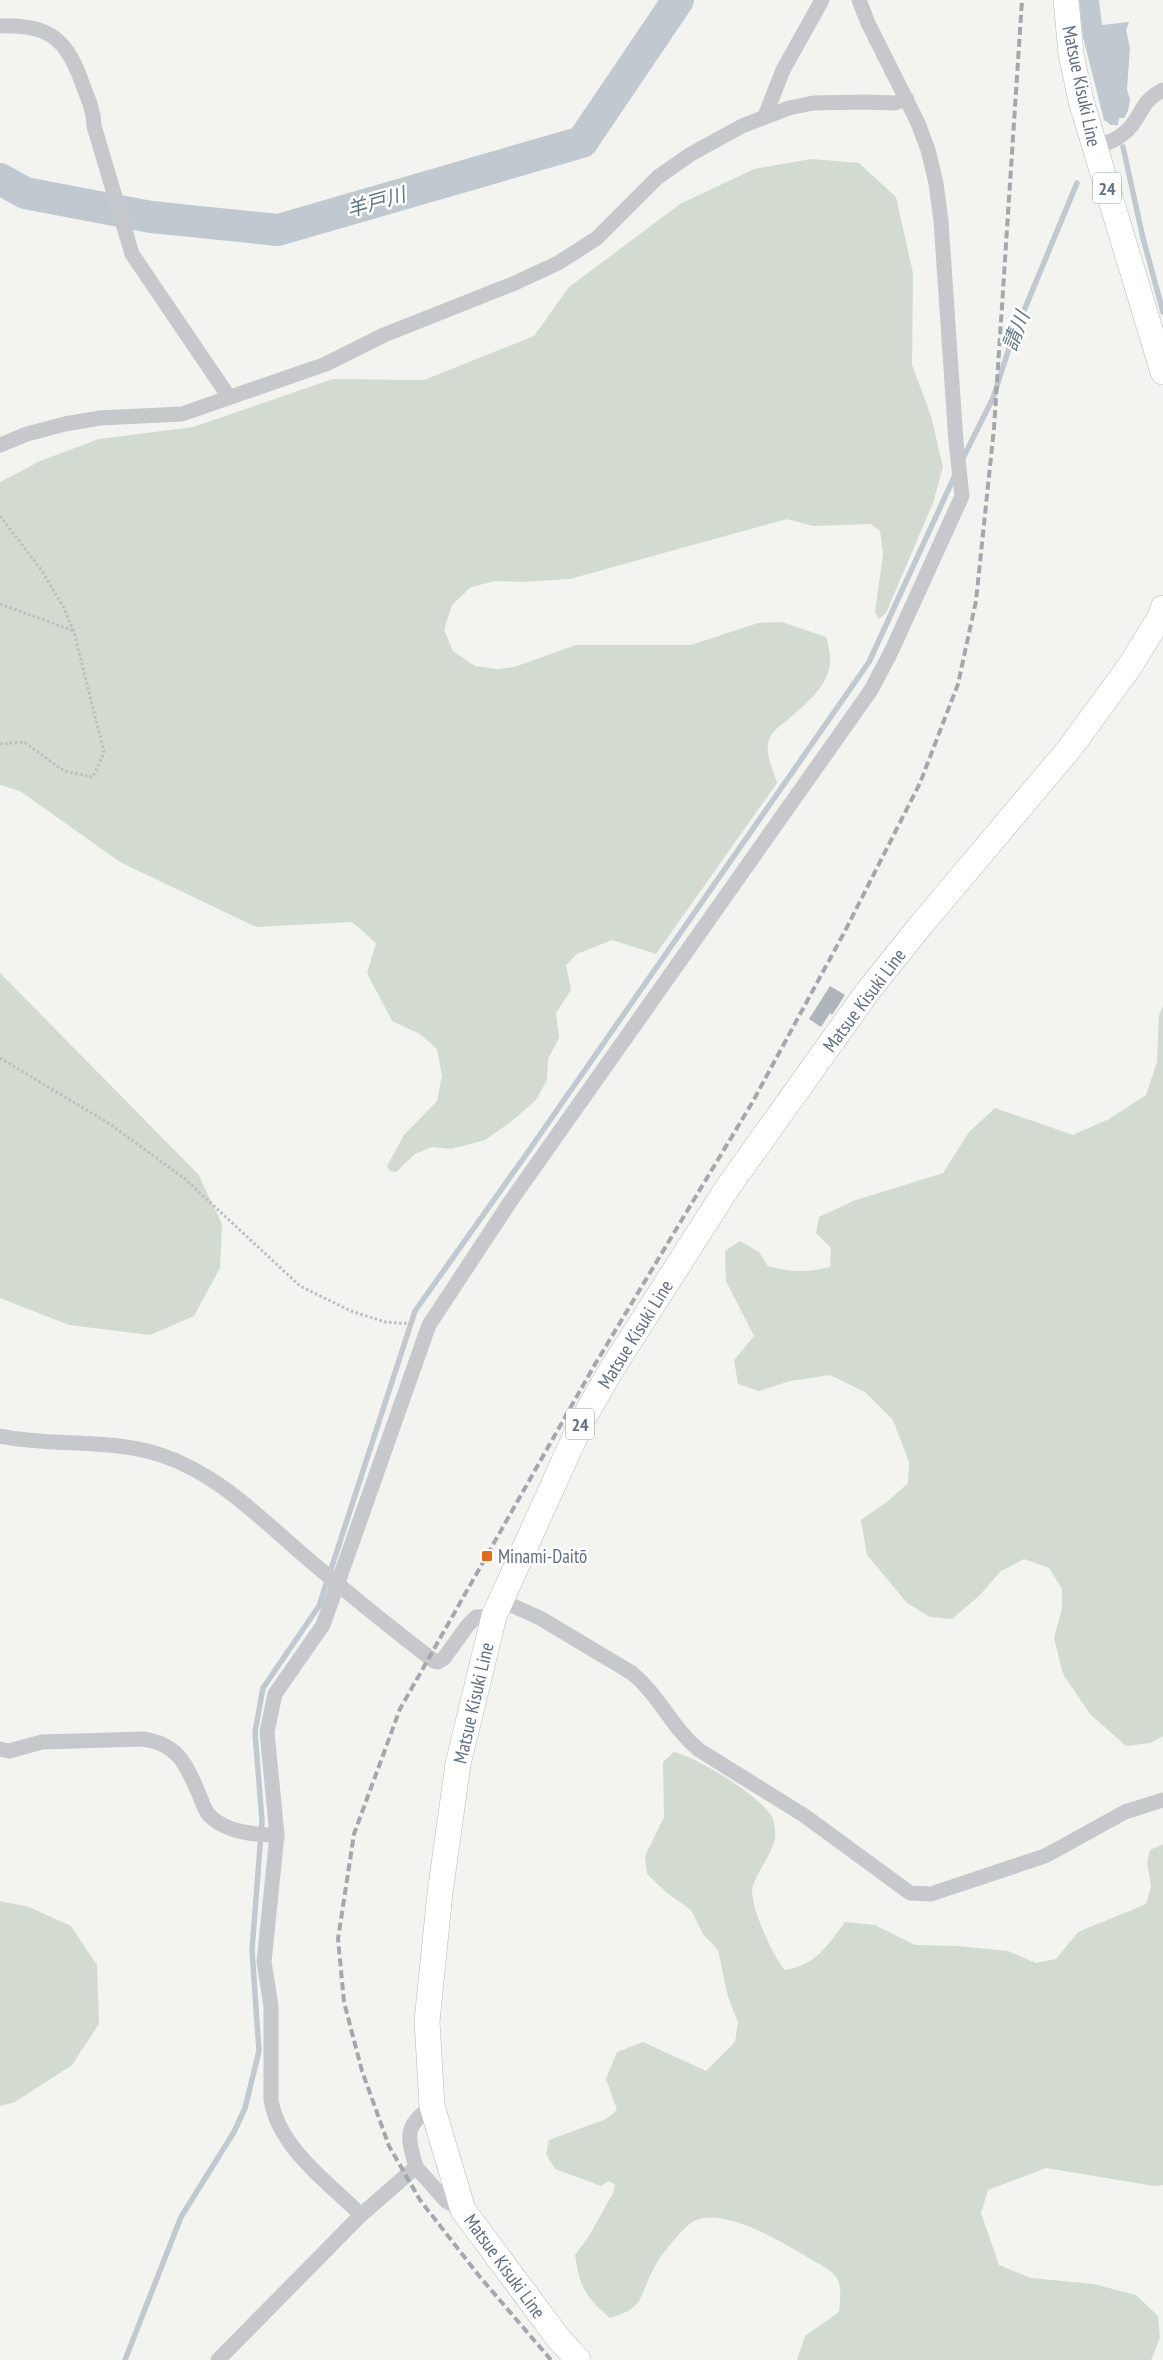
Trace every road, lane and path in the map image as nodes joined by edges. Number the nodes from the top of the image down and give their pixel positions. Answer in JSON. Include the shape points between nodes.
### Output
{"nodes":[{"id":1,"x":822,"y":0,"type":"edge"},
{"id":2,"x":859,"y":0,"type":"edge"},
{"id":3,"x":1066,"y":0,"type":"edge"},
{"id":4,"x":0,"y":26,"type":"edge"},
{"id":5,"x":1163,"y":90,"type":"edge"},
{"id":6,"x":907,"y":100,"type":"junction"},
{"id":7,"x":765,"y":116,"type":"junction"},
{"id":8,"x":1094,"y":147,"type":"junction"},
{"id":9,"x":1163,"y":372,"type":"edge"},
{"id":10,"x":229,"y":397,"type":"junction"},
{"id":11,"x":0,"y":445,"type":"edge"},
{"id":12,"x":0,"y":516,"type":"edge"},
{"id":13,"x":0,"y":604,"type":"edge"},
{"id":14,"x":1163,"y":608,"type":"edge"},
{"id":15,"x":74,"y":632,"type":"junction"},
{"id":16,"x":0,"y":744,"type":"edge"},
{"id":17,"x":0,"y":1058,"type":"edge"},
{"id":18,"x":429,"y":1325,"type":"junction"},
{"id":19,"x":0,"y":1436,"type":"edge"},
{"id":20,"x":331,"y":1579,"type":"junction"},
{"id":21,"x":497,"y":1608,"type":"junction"},
{"id":22,"x":0,"y":1749,"type":"edge"},
{"id":23,"x":1163,"y":1800,"type":"edge"},
{"id":24,"x":267,"y":1835,"type":"junction"},
{"id":25,"x":432,"y":2106,"type":"junction"},
{"id":26,"x":416,"y":2166,"type":"junction"},
{"id":27,"x":463,"y":2210,"type":"junction"},
{"id":28,"x":361,"y":2215,"type":"junction"},
{"id":29,"x":218,"y":2360,"type":"edge"},
{"id":30,"x":578,"y":2360,"type":"edge"}],
"edges":[{"from":1,"to":7,"type":"street","via":[[783,70]]},
{"from":2,"to":6,"type":"street"},
{"from":3,"to":8,"type":"main road","name":"Matsue Kisuki Line","number":"24","via":[[1071,54]]},
{"from":4,"to":10,"type":"street","via":[[43,30],[59,40],[75,61],[94,116],[94,126],[132,254]]},
{"from":5,"to":8,"type":"street","via":[[1148,99],[1124,133]]},
{"from":6,"to":7,"type":"street","via":[[813,104]]},
{"from":6,"to":18,"type":"street","via":[[928,150],[936,183],[962,496],[871,690],[510,1202]]},
{"from":7,"to":10,"type":"street","via":[[691,154],[658,177],[597,238],[558,263],[384,335],[326,364]]},
{"from":8,"to":9,"type":"main road","name":"Matsue Kisuki Line","number":"24"},
{"from":10,"to":11,"type":"street","via":[[182,414],[100,418],[65,424]]},
{"from":12,"to":15,"type":"path","via":[[40,568]]},
{"from":13,"to":15,"type":"path"},
{"from":14,"to":21,"type":"main road","name":"Matsue Kisuki Line","number":"24","via":[[1130,666],[1070,748],[868,991],[728,1187],[583,1418]]},
{"from":15,"to":16,"type":"path","via":[[104,752],[93,777],[64,771],[24,742]]},
{"from":17,"to":18,"type":"path","via":[[110,1124],[185,1179],[300,1286],[351,1311],[385,1322]]},
{"from":18,"to":20,"type":"street"},
{"from":19,"to":20,"type":"street","via":[[122,1447],[159,1454],[190,1465],[230,1493]]},
{"from":20,"to":21,"type":"street","via":[[438,1662],[452,1650],[476,1617]]},
{"from":20,"to":24,"type":"street","via":[[323,1625],[275,1694],[266,1732]]},
{"from":21,"to":23,"type":"street","via":[[540,1618],[632,1673],[645,1683],[686,1739],[699,1750],[805,1816],[910,1893],[931,1894],[1045,1856],[1126,1812]]},
{"from":21,"to":25,"type":"main road","name":"Matsue Kisuki Line","number":"24","via":[[458,1764],[440,1894],[427,2021]]},
{"from":22,"to":24,"type":"street","via":[[8,1751],[42,1742],[158,1741],[174,1751],[182,1761],[210,1815],[232,1829]]},
{"from":24,"to":28,"type":"street","via":[[264,1962],[271,2006],[270,2100],[273,2115],[304,2159]]},
{"from":25,"to":26,"type":"street","via":[[416,2117],[408,2137]]},
{"from":25,"to":27,"type":"main road","name":"Matsue Kisuki Line","number":"24"},
{"from":26,"to":27,"type":"street","via":[[446,2201]]},
{"from":26,"to":28,"type":"street"},
{"from":27,"to":30,"type":"main road","name":"Matsue Kisuki Line","number":"24"},
{"from":28,"to":29,"type":"street"}]}
